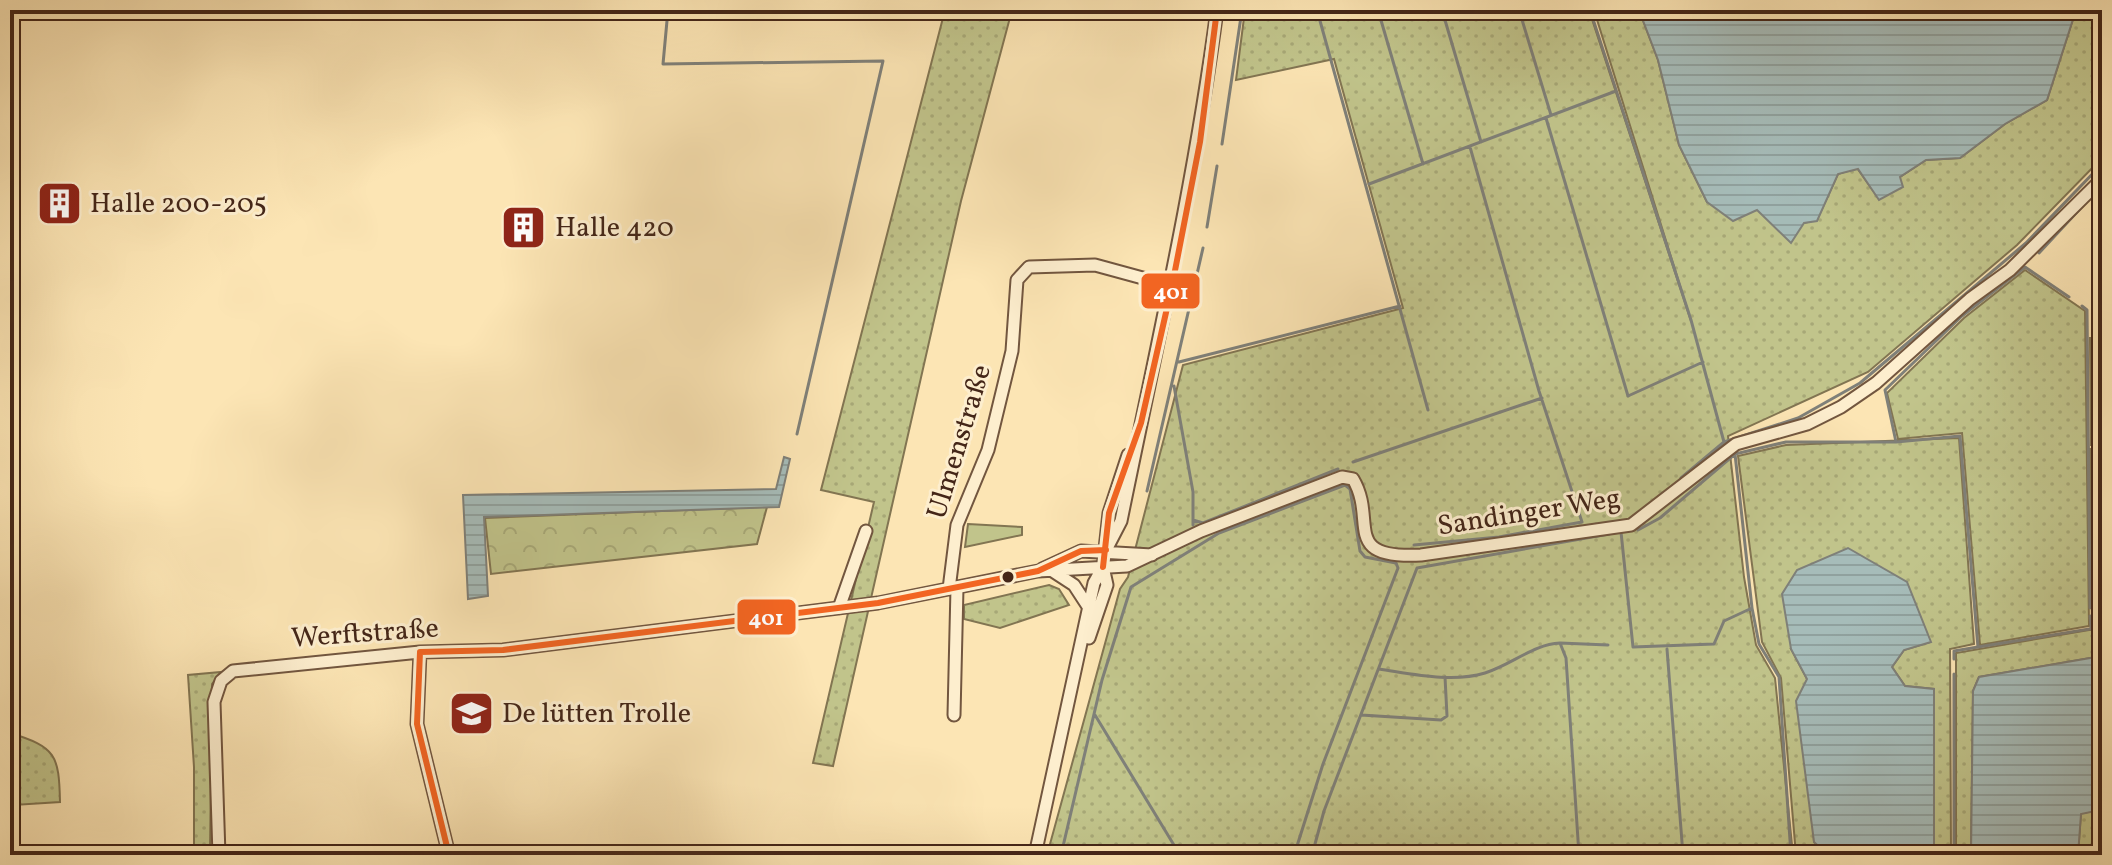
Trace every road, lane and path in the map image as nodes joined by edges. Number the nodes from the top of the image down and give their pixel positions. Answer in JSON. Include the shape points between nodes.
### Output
{"nodes":[{"id":1,"x":1217,"y":10,"type":"edge"},
{"id":2,"x":2102,"y":179,"type":"edge"},
{"id":3,"x":1172,"y":286,"type":"junction"},
{"id":4,"x":866,"y":531,"type":"dead end"},
{"id":5,"x":1106,"y":550,"type":"junction"},
{"id":6,"x":1155,"y":555,"type":"junction"},
{"id":7,"x":1103,"y":567,"type":"junction"},
{"id":8,"x":1045,"y":571,"type":"junction"},
{"id":9,"x":953,"y":589,"type":"junction"},
{"id":10,"x":839,"y":608,"type":"junction"},
{"id":11,"x":1089,"y":608,"type":"junction"},
{"id":12,"x":420,"y":652,"type":"junction"},
{"id":13,"x":1075,"y":677,"type":"junction"},
{"id":14,"x":954,"y":715,"type":"dead end"},
{"id":15,"x":219,"y":855,"type":"edge"},
{"id":16,"x":449,"y":855,"type":"edge"},
{"id":17,"x":1035,"y":855,"type":"edge"}],
"edges":[{"from":1,"to":3,"type":"street","via":[[1200,142]]},
{"from":2,"to":6,"type":"street","name":"Sandinger Weg","via":[[2010,270],[1876,383],[1807,424],[1736,444],[1631,525],[1401,555],[1369,543],[1358,488],[1353,479],[1342,477],[1201,531]]},
{"from":3,"to":5,"type":"street","via":[[1121,521]]},
{"from":3,"to":9,"type":"street","name":"Ulmenstraße","via":[[1095,265],[1029,267],[1017,280],[1012,351],[988,450],[957,525]]},
{"from":4,"to":10,"type":"street"},
{"from":5,"to":6,"type":"street"},
{"from":5,"to":7,"type":"street"},
{"from":5,"to":8,"type":"street","name":"Werftstraße","via":[[1081,551]]},
{"from":6,"to":7,"type":"street","name":"Sandinger Weg","via":[[1127,566]]},
{"from":7,"to":8,"type":"street","name":"Werftstraße"},
{"from":7,"to":11,"type":"street"},
{"from":7,"to":13,"type":"street","via":[[1106,592]]},
{"from":8,"to":9,"type":"street","name":"Werftstraße"},
{"from":8,"to":11,"type":"street","via":[[1074,585]]},
{"from":9,"to":10,"type":"street","name":"Werftstraße"},
{"from":9,"to":14,"type":"street","name":"Ulmenstraße"},
{"from":10,"to":12,"type":"street","name":"Werftstraße","via":[[503,650]]},
{"from":11,"to":13,"type":"street"},
{"from":12,"to":15,"type":"street","name":"Werftstraße","via":[[243,668],[221,681],[214,702]]},
{"from":12,"to":16,"type":"street","via":[[417,724]]},
{"from":13,"to":17,"type":"street"}]}
